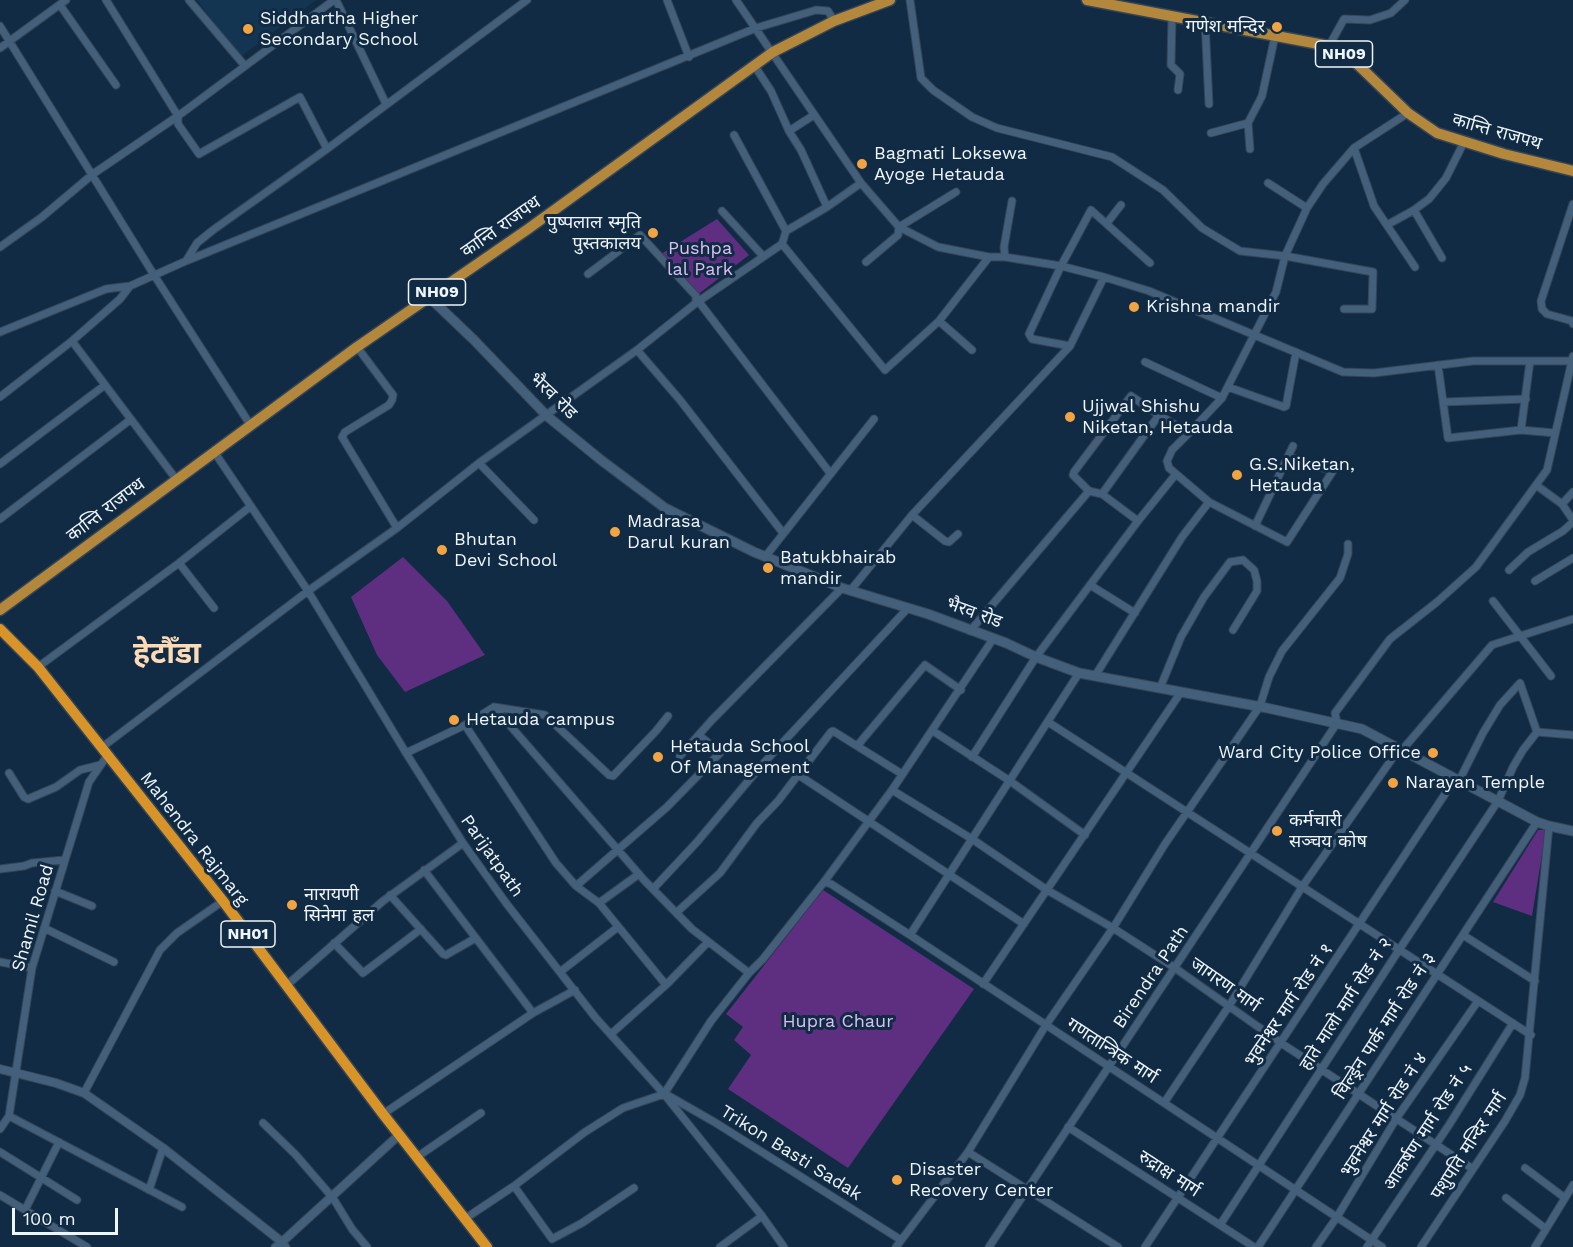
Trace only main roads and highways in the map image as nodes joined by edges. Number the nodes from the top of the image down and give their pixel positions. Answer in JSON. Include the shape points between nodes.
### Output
{"nodes":[{"id":1,"x":890,"y":0,"type":"edge"},
{"id":2,"x":1087,"y":0,"type":"edge"},
{"id":3,"x":1573,"y":171,"type":"edge"},
{"id":4,"x":429,"y":297,"type":"junction"},
{"id":5,"x":0,"y":610,"type":"edge"},
{"id":6,"x":0,"y":629,"type":"edge"},
{"id":7,"x":1573,"y":831,"type":"edge"},
{"id":8,"x":487,"y":1247,"type":"edge"}],
"edges":[{"from":1,"to":4,"type":"main road","name":"कान्ति राजपथ","number":"NH09","via":[[834,21],[773,52]]},
{"from":2,"to":3,"type":"main road","name":"कान्ति राजपथ","number":"NH09","via":[[1329,46],[1352,59],[1408,113],[1437,133]]},
{"from":4,"to":5,"type":"main road","name":"कान्ति राजपथ","number":"NH09"},
{"from":4,"to":7,"type":"main road","name":"भैरव रोड","via":[[547,416],[665,508],[765,557],[1079,674],[1260,706],[1362,729],[1538,822]]},
{"from":6,"to":8,"type":"highway","name":"Mahendra Rajmarg","number":"NH01","via":[[38,668],[103,756],[223,901]]}]}
